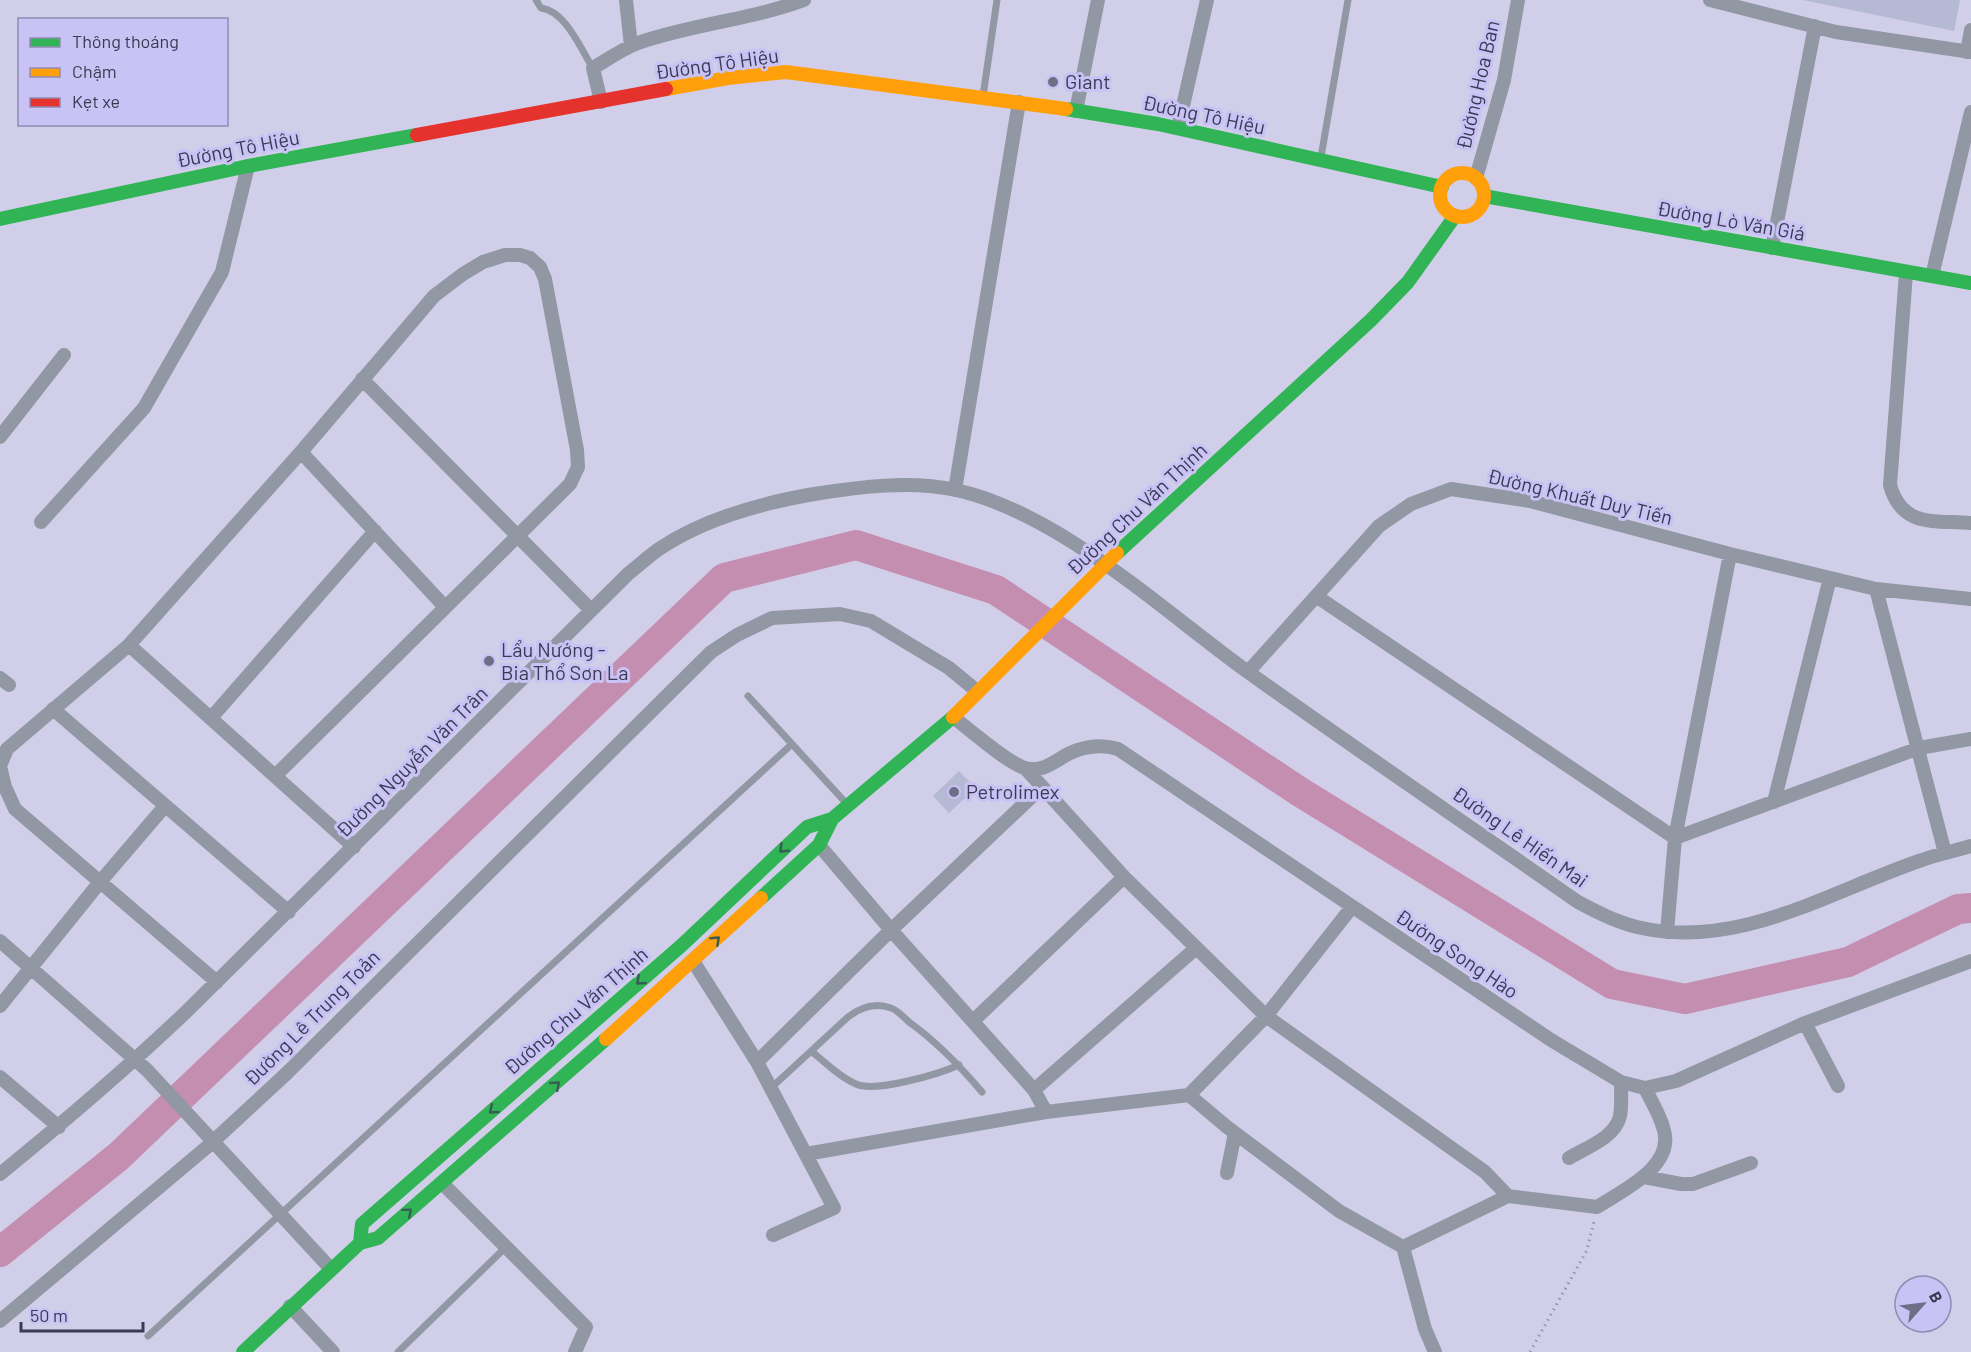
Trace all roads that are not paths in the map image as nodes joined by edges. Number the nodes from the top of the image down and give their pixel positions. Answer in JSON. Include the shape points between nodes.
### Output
{"nodes":[{"id":1,"x":536,"y":0,"type":"edge"},
{"id":2,"x":626,"y":0,"type":"edge"},
{"id":3,"x":804,"y":0,"type":"edge"},
{"id":4,"x":997,"y":0,"type":"edge"},
{"id":5,"x":1098,"y":0,"type":"edge"},
{"id":6,"x":1207,"y":0,"type":"edge"},
{"id":7,"x":1348,"y":0,"type":"edge"},
{"id":8,"x":1518,"y":0,"type":"edge"},
{"id":9,"x":1710,"y":0,"type":"edge"},
{"id":10,"x":1730,"y":2,"type":"edge"},
{"id":11,"x":763,"y":7,"type":"edge"},
{"id":12,"x":1815,"y":26,"type":"junction"},
{"id":13,"x":1971,"y":30,"type":"edge"},
{"id":14,"x":631,"y":46,"type":"junction"},
{"id":15,"x":1969,"y":52,"type":"edge"},
{"id":16,"x":593,"y":68,"type":"junction"},
{"id":17,"x":983,"y":97,"type":"junction"},
{"id":18,"x":601,"y":102,"type":"junction"},
{"id":19,"x":1019,"y":102,"type":"junction"},
{"id":20,"x":1076,"y":111,"type":"junction"},
{"id":21,"x":1971,"y":112,"type":"edge"},
{"id":22,"x":1178,"y":128,"type":"junction"},
{"id":23,"x":1320,"y":161,"type":"junction"},
{"id":24,"x":248,"y":166,"type":"junction"},
{"id":25,"x":1476,"y":178,"type":"junction"},
{"id":26,"x":1442,"y":187,"type":"junction"},
{"id":27,"x":1484,"y":196,"type":"junction"},
{"id":28,"x":1455,"y":216,"type":"junction"},
{"id":29,"x":0,"y":219,"type":"edge"},
{"id":30,"x":1772,"y":248,"type":"junction"},
{"id":31,"x":1906,"y":273,"type":"junction"},
{"id":32,"x":1932,"y":276,"type":"junction"},
{"id":33,"x":1971,"y":283,"type":"edge"},
{"id":34,"x":64,"y":356,"type":"dead end"},
{"id":35,"x":362,"y":379,"type":"junction"},
{"id":36,"x":0,"y":437,"type":"edge"},
{"id":37,"x":301,"y":452,"type":"junction"},
{"id":38,"x":956,"y":490,"type":"junction"},
{"id":39,"x":41,"y":522,"type":"dead end"},
{"id":40,"x":1971,"y":523,"type":"edge"},
{"id":41,"x":375,"y":531,"type":"junction"},
{"id":42,"x":517,"y":536,"type":"junction"},
{"id":43,"x":1730,"y":554,"type":"junction"},
{"id":44,"x":1104,"y":564,"type":"junction"},
{"id":45,"x":1830,"y":578,"type":"junction"},
{"id":46,"x":1876,"y":589,"type":"junction"},
{"id":47,"x":1316,"y":596,"type":"junction"},
{"id":48,"x":1971,"y":599,"type":"edge"},
{"id":49,"x":445,"y":607,"type":"junction"},
{"id":50,"x":591,"y":610,"type":"junction"},
{"id":51,"x":129,"y":645,"type":"junction"},
{"id":52,"x":1248,"y":672,"type":"junction"},
{"id":53,"x":978,"y":692,"type":"junction"},
{"id":54,"x":748,"y":696,"type":"dead end"},
{"id":55,"x":53,"y":709,"type":"junction"},
{"id":56,"x":953,"y":717,"type":"junction"},
{"id":57,"x":211,"y":718,"type":"junction"},
{"id":58,"x":1971,"y":739,"type":"edge"},
{"id":59,"x":792,"y":744,"type":"junction"},
{"id":60,"x":1919,"y":748,"type":"junction"},
{"id":61,"x":1026,"y":769,"type":"junction"},
{"id":62,"x":275,"y":776,"type":"junction"},
{"id":63,"x":1042,"y":787,"type":"junction"},
{"id":64,"x":1774,"y":802,"type":"junction"},
{"id":65,"x":848,"y":804,"type":"junction"},
{"id":66,"x":165,"y":806,"type":"junction"},
{"id":67,"x":832,"y":819,"type":"junction"},
{"id":68,"x":1675,"y":838,"type":"junction"},
{"id":69,"x":819,"y":845,"type":"junction"},
{"id":70,"x":1971,"y":846,"type":"edge"},
{"id":71,"x":354,"y":847,"type":"junction"},
{"id":72,"x":1945,"y":853,"type":"junction"},
{"id":73,"x":1124,"y":877,"type":"junction"},
{"id":74,"x":100,"y":882,"type":"junction"},
{"id":75,"x":1352,"y":907,"type":"junction"},
{"id":76,"x":289,"y":912,"type":"junction"},
{"id":77,"x":891,"y":930,"type":"junction"},
{"id":78,"x":1667,"y":932,"type":"junction"},
{"id":79,"x":0,"y":941,"type":"edge"},
{"id":80,"x":1195,"y":949,"type":"junction"},
{"id":81,"x":693,"y":961,"type":"junction"},
{"id":82,"x":1971,"y":962,"type":"edge"},
{"id":83,"x":30,"y":968,"type":"junction"},
{"id":84,"x":217,"y":982,"type":"junction"},
{"id":85,"x":0,"y":1006,"type":"edge"},
{"id":86,"x":1266,"y":1016,"type":"junction"},
{"id":87,"x":973,"y":1021,"type":"junction"},
{"id":88,"x":1805,"y":1023,"type":"junction"},
{"id":89,"x":811,"y":1051,"type":"junction"},
{"id":90,"x":757,"y":1062,"type":"junction"},
{"id":91,"x":141,"y":1065,"type":"junction"},
{"id":92,"x":959,"y":1065,"type":"junction"},
{"id":93,"x":0,"y":1077,"type":"edge"},
{"id":94,"x":1621,"y":1082,"type":"junction"},
{"id":95,"x":1838,"y":1086,"type":"dead end"},
{"id":96,"x":771,"y":1088,"type":"junction"},
{"id":97,"x":1645,"y":1088,"type":"junction"},
{"id":98,"x":1034,"y":1090,"type":"junction"},
{"id":99,"x":982,"y":1092,"type":"dead end"},
{"id":100,"x":1189,"y":1095,"type":"junction"},
{"id":101,"x":1046,"y":1112,"type":"junction"},
{"id":102,"x":59,"y":1127,"type":"junction"},
{"id":103,"x":1235,"y":1133,"type":"junction"},
{"id":104,"x":213,"y":1141,"type":"junction"},
{"id":105,"x":806,"y":1154,"type":"junction"},
{"id":106,"x":1569,"y":1158,"type":"dead end"},
{"id":107,"x":1751,"y":1163,"type":"dead end"},
{"id":108,"x":1227,"y":1173,"type":"dead end"},
{"id":109,"x":0,"y":1174,"type":"edge"},
{"id":110,"x":1644,"y":1177,"type":"junction"},
{"id":111,"x":442,"y":1183,"type":"junction"},
{"id":112,"x":1508,"y":1196,"type":"junction"},
{"id":113,"x":281,"y":1214,"type":"junction"},
{"id":114,"x":773,"y":1235,"type":"dead end"},
{"id":115,"x":360,"y":1243,"type":"junction"},
{"id":116,"x":507,"y":1247,"type":"junction"},
{"id":117,"x":1403,"y":1248,"type":"junction"},
{"id":118,"x":331,"y":1269,"type":"junction"},
{"id":119,"x":290,"y":1306,"type":"junction"},
{"id":120,"x":0,"y":1321,"type":"edge"},
{"id":121,"x":148,"y":1336,"type":"dead end"},
{"id":122,"x":243,"y":1352,"type":"edge"},
{"id":123,"x":333,"y":1352,"type":"edge"},
{"id":124,"x":398,"y":1352,"type":"edge"},
{"id":125,"x":575,"y":1352,"type":"edge"},
{"id":126,"x":1435,"y":1352,"type":"edge"}],
"edges":[{"from":1,"to":16,"type":"lane","via":[[569,28]]},
{"from":2,"to":14,"type":"street"},
{"from":3,"to":11,"type":"street"},
{"from":4,"to":17,"type":"lane"},
{"from":5,"to":20,"type":"street"},
{"from":6,"to":22,"type":"street"},
{"from":7,"to":23,"type":"lane"},
{"from":8,"to":25,"type":"street","name":"Đường Hoa Ban","via":[[1504,80]]},
{"from":9,"to":10,"type":"street"},
{"from":10,"to":12,"type":"street"},
{"from":11,"to":14,"type":"street"},
{"from":12,"to":15,"type":"street"},
{"from":12,"to":30,"type":"street"},
{"from":13,"to":15,"type":"street"},
{"from":14,"to":16,"type":"street"},
{"from":16,"to":18,"type":"street"},
{"from":17,"to":18,"type":"main road","name":"Đường Tô Hiệu","via":[[786,72],[728,78]]},
{"from":17,"to":19,"type":"main road","name":"Đường Tô Hiệu"},
{"from":18,"to":24,"type":"main road","name":"Đường Tô Hiệu"},
{"from":19,"to":20,"type":"main road","name":"Đường Tô Hiệu"},
{"from":19,"to":38,"type":"street"},
{"from":20,"to":22,"type":"main road","name":"Đường Tô Hiệu"},
{"from":21,"to":32,"type":"street"},
{"from":22,"to":23,"type":"main road","name":"Đường Tô Hiệu"},
{"from":23,"to":26,"type":"main road","name":"Đường Tô Hiệu"},
{"from":24,"to":29,"type":"main road","name":"Đường Tô Hiệu"},
{"from":24,"to":39,"type":"street","via":[[222,272],[144,408]]},
{"from":25,"to":26,"type":"main road","via":[[1456,174]]},
{"from":25,"to":27,"type":"main road"},
{"from":26,"to":28,"type":"main road","via":[[1442,205]]},
{"from":27,"to":28,"type":"main road","via":[[1475,214]]},
{"from":27,"to":30,"type":"main road","name":"Đường Lò Văn Giá"},
{"from":28,"to":44,"type":"main road","name":"Đường Chu Văn Thịnh","via":[[1408,282],[1371,320]]},
{"from":30,"to":31,"type":"main road","name":"Đường Lò Văn Giá"},
{"from":31,"to":32,"type":"main road","name":"Đường Lò Văn Giá"},
{"from":31,"to":40,"type":"street","via":[[1890,485],[1897,505],[1916,519]]},
{"from":32,"to":33,"type":"main road","name":"Đường Lò Văn Giá"},
{"from":34,"to":36,"type":"street"},
{"from":35,"to":37,"type":"street"},
{"from":35,"to":42,"type":"street"},
{"from":35,"to":42,"type":"street","via":[[434,296],[463,274],[505,255],[530,258],[540,267],[578,467],[570,484]]},
{"from":37,"to":41,"type":"street"},
{"from":37,"to":51,"type":"street"},
{"from":38,"to":44,"type":"street","name":"Đường Nguyễn Văn Trân","via":[[1020,513]]},
{"from":38,"to":50,"type":"street","name":"Đường Nguyễn Văn Trân","via":[[909,485],[842,490],[800,496],[726,517],[660,548]]},
{"from":41,"to":49,"type":"street"},
{"from":41,"to":57,"type":"street"},
{"from":42,"to":49,"type":"street"},
{"from":42,"to":50,"type":"street"},
{"from":43,"to":45,"type":"street","name":"Đường Khuất Duy Tiến"},
{"from":43,"to":47,"type":"street","name":"Đường Khuất Duy Tiến","via":[[1530,501],[1451,489],[1411,504],[1379,526]]},
{"from":43,"to":68,"type":"street"},
{"from":44,"to":52,"type":"street","name":"Đường Lê Hiến Mai"},
{"from":44,"to":53,"type":"main road","name":"Đường Chu Văn Thịnh"},
{"from":45,"to":46,"type":"street","name":"Đường Khuất Duy Tiến"},
{"from":45,"to":64,"type":"street"},
{"from":46,"to":48,"type":"street","name":"Đường Khuất Duy Tiến"},
{"from":46,"to":60,"type":"street"},
{"from":47,"to":52,"type":"street","name":"Đường Khuất Duy Tiến"},
{"from":47,"to":68,"type":"street"},
{"from":49,"to":62,"type":"street"},
{"from":50,"to":71,"type":"street","name":"Đường Nguyễn Văn Trân"},
{"from":51,"to":55,"type":"street"},
{"from":51,"to":57,"type":"street"},
{"from":52,"to":78,"type":"street","name":"Đường Lê Hiến Mai","via":[[1578,902],[1636,927]]},
{"from":53,"to":56,"type":"main road","name":"Đường Chu Văn Thịnh"},
{"from":53,"to":104,"type":"street","name":"Đường Lê Trung Toản","via":[[949,668],[870,621],[840,614],[772,618],[737,634],[711,652],[287,1073]]},
{"from":54,"to":59,"type":"lane"},
{"from":55,"to":66,"type":"street"},
{"from":55,"to":74,"type":"street","via":[[7,749],[0,766],[5,787],[15,808]]},
{"from":56,"to":61,"type":"street"},
{"from":56,"to":65,"type":"main road","name":"Đường Chu Văn Thịnh"},
{"from":57,"to":62,"type":"street"},
{"from":58,"to":60,"type":"street"},
{"from":59,"to":65,"type":"lane"},
{"from":59,"to":113,"type":"lane"},
{"from":60,"to":64,"type":"street"},
{"from":60,"to":72,"type":"street"},
{"from":61,"to":63,"type":"street"},
{"from":61,"to":75,"type":"street","name":"Đường Song Hào","via":[[1052,765],[1092,746],[1118,749]]},
{"from":62,"to":71,"type":"street"},
{"from":63,"to":73,"type":"street"},
{"from":63,"to":77,"type":"street"},
{"from":64,"to":68,"type":"street"},
{"from":65,"to":67,"type":"main road","name":"Đường Chu Văn Thịnh"},
{"from":66,"to":74,"type":"street"},
{"from":66,"to":76,"type":"street"},
{"from":67,"to":69,"type":"main road","name":"Đường Chu Văn Thịnh"},
{"from":67,"to":115,"type":"main road","name":"Đường Chu Văn Thịnh","one_way":true,"via":[[807,827],[681,945],[362,1224]]},
{"from":68,"to":78,"type":"street"},
{"from":69,"to":77,"type":"street"},
{"from":81,"to":69,"type":"main road","name":"Đường Chu Văn Thịnh","one_way":true},
{"from":70,"to":72,"type":"street","name":"Đường Lê Hiến Mai"},
{"from":71,"to":76,"type":"street","name":"Đường Nguyễn Văn Trân"},
{"from":72,"to":78,"type":"street","name":"Đường Lê Hiến Mai","via":[[1774,918],[1715,932]]},
{"from":73,"to":80,"type":"street"},
{"from":73,"to":87,"type":"street"},
{"from":74,"to":83,"type":"street"},
{"from":74,"to":84,"type":"street"},
{"from":75,"to":86,"type":"street"},
{"from":75,"to":94,"type":"street","name":"Đường Song Hào"},
{"from":76,"to":84,"type":"street","name":"Đường Nguyễn Văn Trân"},
{"from":77,"to":87,"type":"street"},
{"from":77,"to":90,"type":"street"},
{"from":79,"to":83,"type":"street"},
{"from":80,"to":86,"type":"street"},
{"from":80,"to":98,"type":"street"},
{"from":81,"to":90,"type":"street"},
{"from":111,"to":81,"type":"main road","name":"Đường Chu Văn Thịnh","one_way":true},
{"from":82,"to":88,"type":"street","name":"Đường Song Hào"},
{"from":83,"to":85,"type":"street"},
{"from":83,"to":91,"type":"street"},
{"from":84,"to":91,"type":"street","name":"Đường Nguyễn Văn Trân"},
{"from":86,"to":100,"type":"street"},
{"from":86,"to":112,"type":"street","via":[[1485,1172]]},
{"from":87,"to":98,"type":"street"},
{"from":88,"to":95,"type":"street"},
{"from":88,"to":97,"type":"street","name":"Đường Song Hào","via":[[1676,1081]]},
{"from":89,"to":92,"type":"lane","via":[[858,1085],[875,1086],[937,1075]]},
{"from":89,"to":92,"type":"lane","via":[[857,1010],[873,1005],[891,1008]]},
{"from":89,"to":96,"type":"lane"},
{"from":90,"to":96,"type":"street"},
{"from":91,"to":102,"type":"street","name":"Đường Nguyễn Văn Trân"},
{"from":91,"to":104,"type":"street"},
{"from":92,"to":99,"type":"lane"},
{"from":93,"to":102,"type":"street"},
{"from":94,"to":97,"type":"street","name":"Đường Song Hào"},
{"from":94,"to":106,"type":"street","via":[[1620,1116],[1615,1127]]},
{"from":96,"to":105,"type":"street"},
{"from":97,"to":110,"type":"street","via":[[1664,1128],[1665,1139],[1660,1159]]},
{"from":98,"to":101,"type":"street"},
{"from":100,"to":101,"type":"street"},
{"from":100,"to":103,"type":"street"},
{"from":101,"to":105,"type":"street"},
{"from":102,"to":109,"type":"street","name":"Đường Nguyễn Văn Trân"},
{"from":103,"to":108,"type":"street"},
{"from":103,"to":117,"type":"street","via":[[1339,1211]]},
{"from":104,"to":113,"type":"street"},
{"from":104,"to":120,"type":"street","name":"Đường Lê Trung Toản"},
{"from":105,"to":114,"type":"street","via":[[834,1208]]},
{"from":107,"to":110,"type":"street","via":[[1692,1184]]},
{"from":110,"to":112,"type":"street","via":[[1597,1207]]},
{"from":115,"to":111,"type":"main road","name":"Đường Chu Văn Thịnh","one_way":true,"via":[[378,1238]]},
{"from":111,"to":116,"type":"street"},
{"from":112,"to":117,"type":"street"},
{"from":113,"to":118,"type":"street"},
{"from":113,"to":121,"type":"lane"},
{"from":115,"to":118,"type":"main road","name":"Đường Chu Văn Thịnh"},
{"from":116,"to":124,"type":"lane"},
{"from":116,"to":125,"type":"street","via":[[586,1326]]},
{"from":117,"to":126,"type":"street"},
{"from":118,"to":119,"type":"main road","name":"Đường Chu Văn Thịnh"},
{"from":119,"to":122,"type":"main road","name":"Đường Chu Văn Thịnh"},
{"from":119,"to":123,"type":"street"}]}
